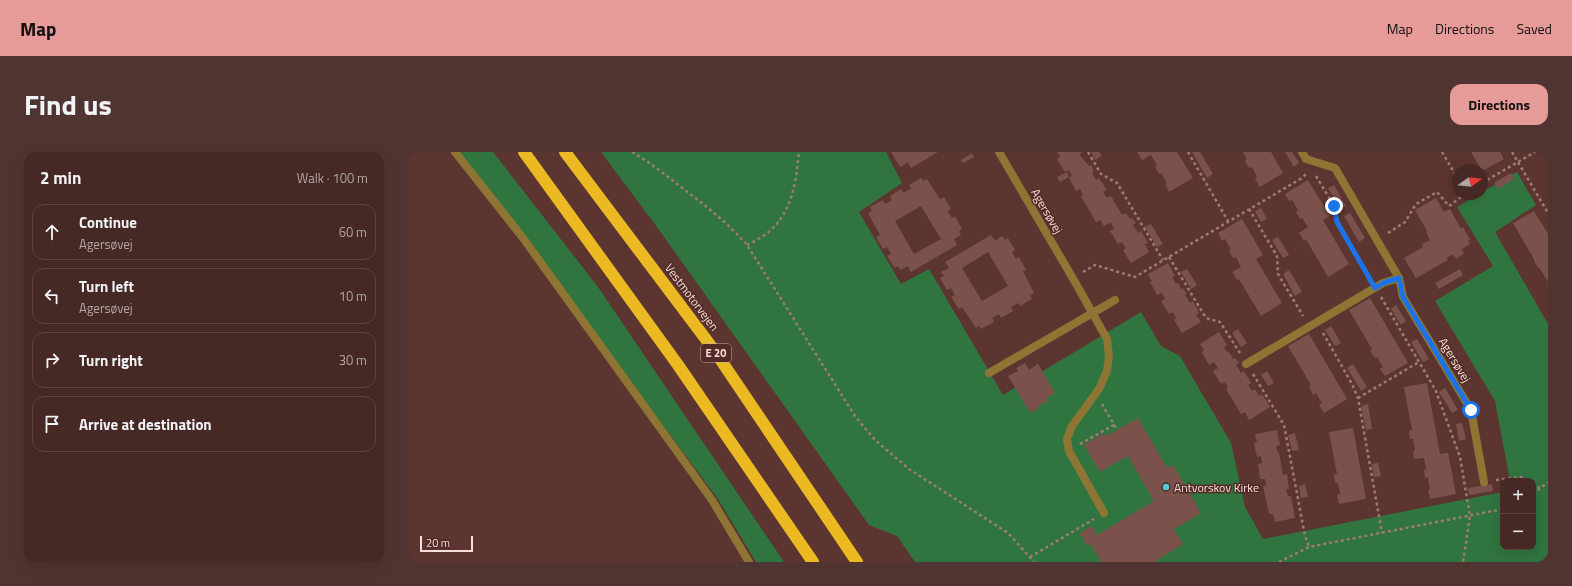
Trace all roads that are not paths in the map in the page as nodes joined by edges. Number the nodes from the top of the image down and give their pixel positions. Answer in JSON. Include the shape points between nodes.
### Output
{"nodes":[{"id":1,"x":455,"y":152,"type":"edge"},
{"id":2,"x":524,"y":152,"type":"edge"},
{"id":3,"x":565,"y":152,"type":"edge"},
{"id":4,"x":999,"y":152,"type":"edge"},
{"id":5,"x":1304,"y":155,"type":"edge"},
{"id":6,"x":1399,"y":278,"type":"junction"},
{"id":7,"x":1114,"y":300,"type":"dead end"},
{"id":8,"x":1092,"y":313,"type":"junction"},
{"id":9,"x":1246,"y":364,"type":"road end"},
{"id":10,"x":989,"y":373,"type":"dead end"},
{"id":11,"x":1484,"y":482,"type":"road end"},
{"id":12,"x":1104,"y":513,"type":"road end"},
{"id":13,"x":749,"y":562,"type":"edge"},
{"id":14,"x":813,"y":562,"type":"edge"},
{"id":15,"x":857,"y":562,"type":"edge"}],
"edges":[{"from":1,"to":13,"type":"street","via":[[523,238],[712,500]]},
{"from":2,"to":14,"type":"highway","via":[[678,365]]},
{"from":3,"to":15,"type":"highway","name":"Vestmotorvejen","number":"E 20","via":[[714,350]]},
{"from":4,"to":8,"type":"street","name":"Agersøvej"},
{"from":5,"to":6,"type":"street","name":"Agersøvej","via":[[1335,168]]},
{"from":6,"to":9,"type":"street","via":[[1383,283]]},
{"from":6,"to":11,"type":"street","name":"Agersøvej","via":[[1403,297],[1471,410]]},
{"from":7,"to":8,"type":"street"},
{"from":8,"to":10,"type":"street"},
{"from":8,"to":12,"type":"street","name":"Agersøvej","via":[[1107,339],[1107,371],[1096,393],[1072,426],[1067,439],[1069,451]]}]}
